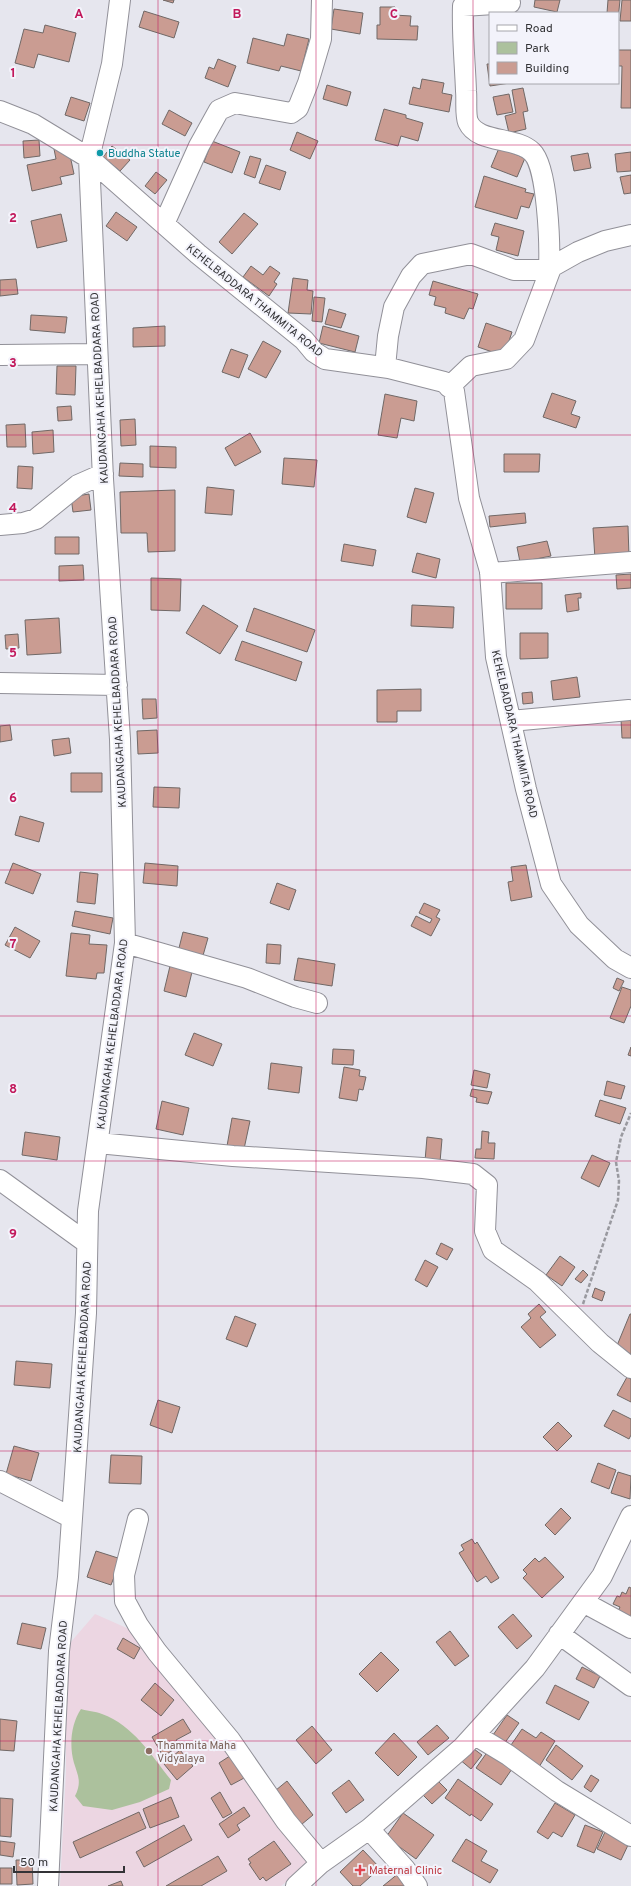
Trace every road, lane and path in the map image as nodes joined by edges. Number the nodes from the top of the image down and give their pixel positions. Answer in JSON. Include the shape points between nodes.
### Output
{"nodes":[{"id":1,"x":120,"y":0,"type":"edge"},
{"id":2,"x":322,"y":0,"type":"edge"},
{"id":3,"x":510,"y":3,"type":"dead end"},
{"id":4,"x":0,"y":111,"type":"edge"},
{"id":5,"x":89,"y":158,"type":"junction"},
{"id":6,"x":164,"y":224,"type":"junction"},
{"id":7,"x":631,"y":235,"type":"edge"},
{"id":8,"x":550,"y":268,"type":"junction"},
{"id":9,"x":97,"y":354,"type":"junction"},
{"id":10,"x":0,"y":355,"type":"edge"},
{"id":11,"x":385,"y":367,"type":"junction"},
{"id":12,"x":449,"y":387,"type":"junction"},
{"id":13,"x":103,"y":474,"type":"junction"},
{"id":14,"x":0,"y":525,"type":"edge"},
{"id":15,"x":631,"y":562,"type":"edge"},
{"id":16,"x":490,"y":573,"type":"junction"},
{"id":17,"x":0,"y":683,"type":"edge"},
{"id":18,"x":116,"y":684,"type":"junction"},
{"id":19,"x":630,"y":710,"type":"dead end"},
{"id":20,"x":511,"y":721,"type":"junction"},
{"id":21,"x":125,"y":943,"type":"junction"},
{"id":22,"x":631,"y":968,"type":"edge"},
{"id":23,"x":317,"y":1003,"type":"dead end"},
{"id":24,"x":631,"y":1112,"type":"edge"},
{"id":25,"x":98,"y":1143,"type":"junction"},
{"id":26,"x":0,"y":1180,"type":"edge"},
{"id":27,"x":87,"y":1243,"type":"junction"},
{"id":28,"x":577,"y":1320,"type":"junction"},
{"id":29,"x":631,"y":1368,"type":"edge"},
{"id":30,"x":0,"y":1481,"type":"edge"},
{"id":31,"x":631,"y":1516,"type":"edge"},
{"id":32,"x":72,"y":1518,"type":"junction"},
{"id":33,"x":138,"y":1519,"type":"dead end"},
{"id":34,"x":583,"y":1602,"type":"junction"},
{"id":35,"x":631,"y":1628,"type":"edge"},
{"id":36,"x":560,"y":1634,"type":"junction"},
{"id":37,"x":631,"y":1686,"type":"edge"},
{"id":38,"x":475,"y":1735,"type":"junction"},
{"id":39,"x":369,"y":1829,"type":"junction"},
{"id":40,"x":631,"y":1836,"type":"edge"},
{"id":41,"x":321,"y":1863,"type":"junction"},
{"id":42,"x":48,"y":1886,"type":"edge"},
{"id":43,"x":296,"y":1886,"type":"edge"},
{"id":44,"x":417,"y":1886,"type":"edge"}],
"edges":[{"from":1,"to":5,"type":"street","name":"KAUDANGAHA KEHELBADDARA ROAD","via":[[112,64]]},
{"from":2,"to":6,"type":"street","via":[[321,39],[298,108],[291,113],[234,103],[219,110],[199,146]]},
{"from":3,"to":8,"type":"street","via":[[463,6],[462,37],[468,121],[477,133],[512,142],[533,152],[542,174],[550,242]]},
{"from":4,"to":5,"type":"street","name":"KEHELBADDARA THAMMITA ROAD","via":[[32,124]]},
{"from":5,"to":6,"type":"street","name":"KEHELBADDARA THAMMITA ROAD"},
{"from":5,"to":9,"type":"street","name":"KAUDANGAHA KEHELBADDARA ROAD"},
{"from":6,"to":11,"type":"street","name":"KEHELBADDARA THAMMITA ROAD","via":[[304,340],[314,352],[325,359]]},
{"from":7,"to":8,"type":"street","via":[[605,241],[578,252]]},
{"from":8,"to":11,"type":"street","via":[[514,270],[470,254],[422,264],[411,276],[394,307]]},
{"from":8,"to":12,"type":"street","via":[[524,340],[506,359],[471,366]]},
{"from":9,"to":10,"type":"street"},
{"from":9,"to":13,"type":"street","name":"KAUDANGAHA KEHELBADDARA ROAD"},
{"from":11,"to":12,"type":"street","name":"KEHELBADDARA THAMMITA ROAD","via":[[444,382]]},
{"from":12,"to":16,"type":"street","name":"KEHELBADDARA THAMMITA ROAD","via":[[454,391],[470,498]]},
{"from":13,"to":14,"type":"street","via":[[78,485],[36,519]]},
{"from":13,"to":18,"type":"street","name":"KAUDANGAHA KEHELBADDARA ROAD"},
{"from":15,"to":16,"type":"street"},
{"from":16,"to":20,"type":"street","name":"KEHELBADDARA THAMMITA ROAD","via":[[496,657]]},
{"from":17,"to":18,"type":"street"},
{"from":18,"to":21,"type":"street","name":"KAUDANGAHA KEHELBADDARA ROAD","via":[[120,739]]},
{"from":19,"to":20,"type":"street"},
{"from":20,"to":22,"type":"street","name":"KEHELBADDARA THAMMITA ROAD","via":[[551,884],[579,925],[615,960]]},
{"from":21,"to":23,"type":"street","via":[[247,978],[295,998]]},
{"from":21,"to":25,"type":"street","name":"KAUDANGAHA KEHELBADDARA ROAD"},
{"from":24,"to":28,"type":"path","via":[[621,1137],[616,1162],[618,1200]]},
{"from":25,"to":27,"type":"street","name":"KAUDANGAHA KEHELBADDARA ROAD","via":[[88,1211]]},
{"from":25,"to":28,"type":"street","via":[[473,1174],[487,1185],[485,1231],[493,1250],[537,1281]]},
{"from":26,"to":27,"type":"street"},
{"from":27,"to":32,"type":"street","name":"KAUDANGAHA KEHELBADDARA ROAD","via":[[86,1313]]},
{"from":28,"to":29,"type":"street"},
{"from":30,"to":32,"type":"street"},
{"from":31,"to":34,"type":"street","via":[[602,1576]]},
{"from":32,"to":42,"type":"street","name":"KAUDANGAHA KEHELBADDARA ROAD","via":[[59,1651]]},
{"from":33,"to":41,"type":"street","via":[[124,1575],[125,1601],[138,1625],[166,1664],[230,1740],[286,1821]]},
{"from":34,"to":35,"type":"street"},
{"from":34,"to":36,"type":"street"},
{"from":36,"to":37,"type":"street"},
{"from":36,"to":38,"type":"street","via":[[535,1668]]},
{"from":38,"to":39,"type":"street"},
{"from":38,"to":40,"type":"street","via":[[508,1755],[557,1791]]},
{"from":39,"to":41,"type":"street"},
{"from":39,"to":44,"type":"street"},
{"from":41,"to":43,"type":"street"}]}
